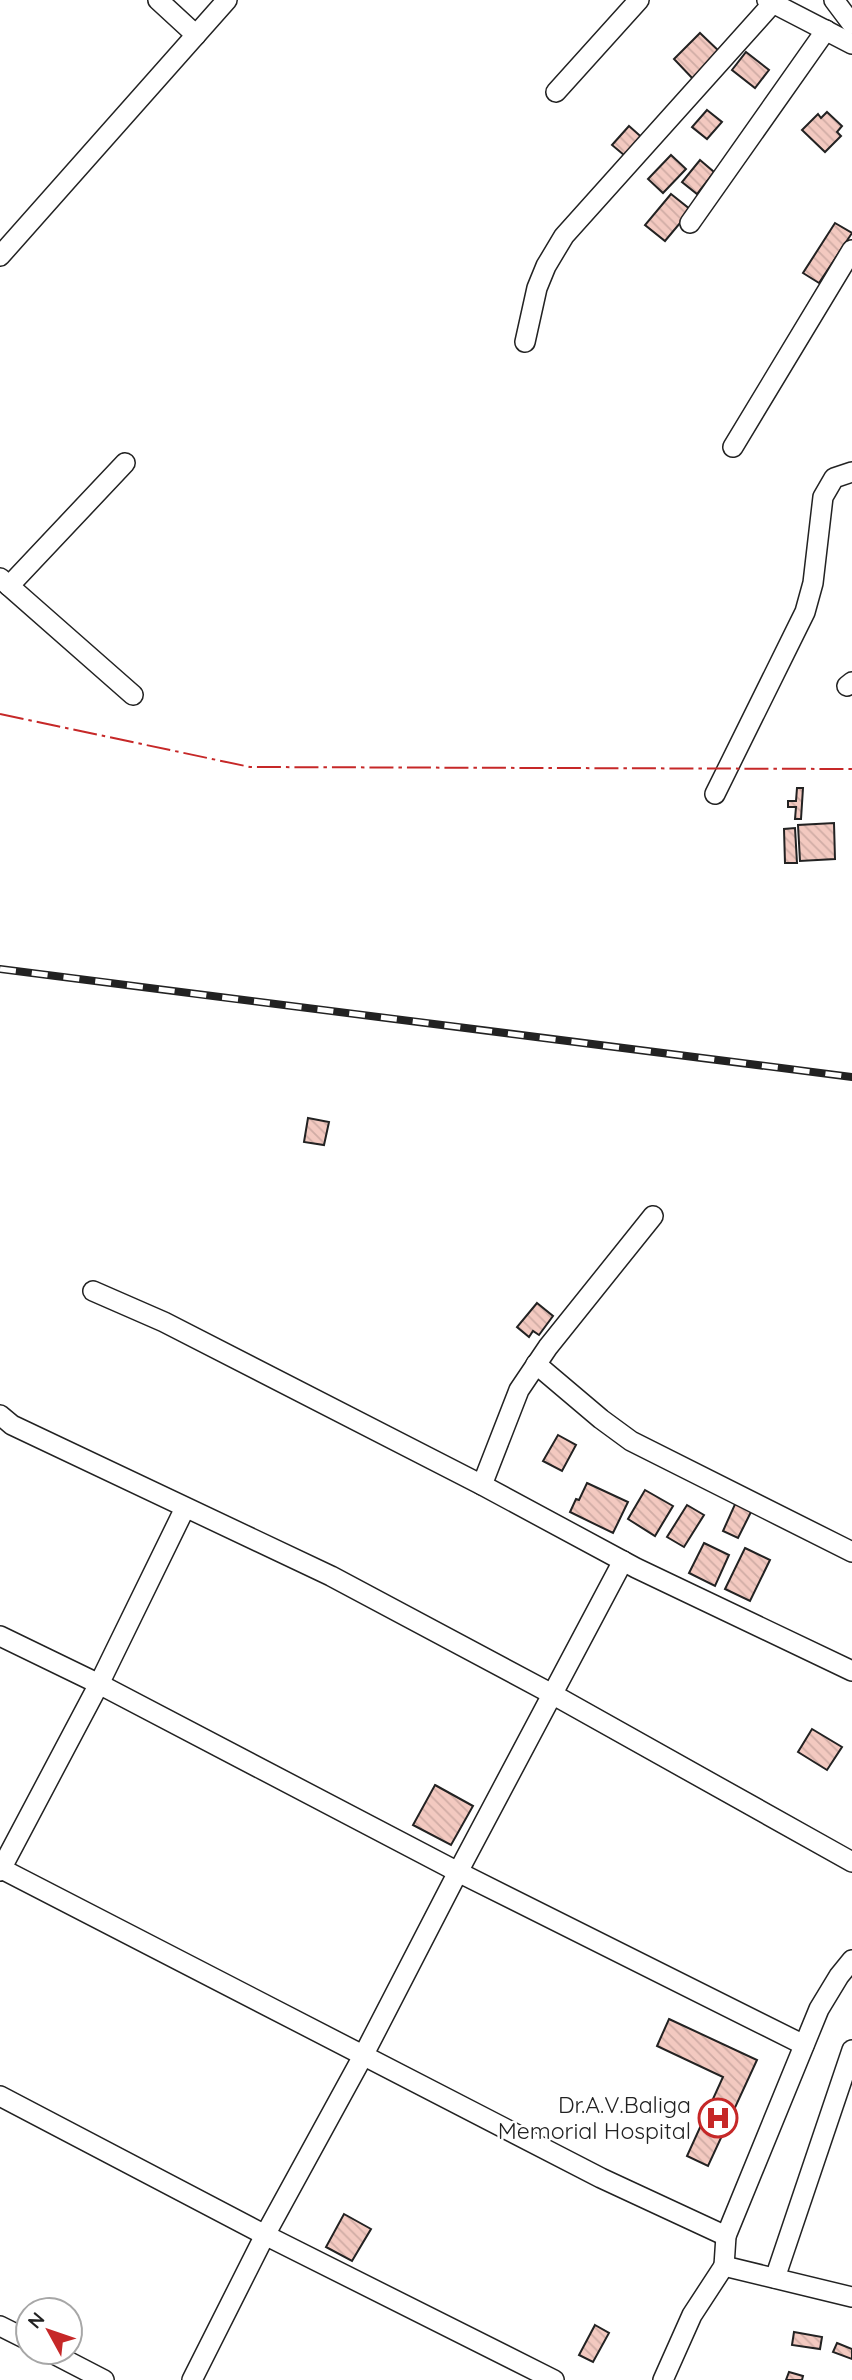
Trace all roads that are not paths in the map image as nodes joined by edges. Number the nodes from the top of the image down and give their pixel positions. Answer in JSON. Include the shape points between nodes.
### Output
{"nodes":[{"id":1,"x":158,"y":0,"type":"edge"},
{"id":2,"x":227,"y":0,"type":"edge"},
{"id":3,"x":639,"y":0,"type":"edge"},
{"id":4,"x":834,"y":0,"type":"edge"},
{"id":5,"x":769,"y":1,"type":"edge"},
{"id":6,"x":852,"y":24,"type":"edge"},
{"id":7,"x":826,"y":30,"type":"junction"},
{"id":8,"x":197,"y":35,"type":"junction"},
{"id":9,"x":852,"y":44,"type":"edge"},
{"id":10,"x":556,"y":92,"type":"dead end"},
{"id":11,"x":690,"y":223,"type":"dead end"},
{"id":12,"x":852,"y":250,"type":"edge"},
{"id":13,"x":0,"y":256,"type":"edge"},
{"id":14,"x":524,"y":342,"type":"dead end"},
{"id":15,"x":733,"y":447,"type":"dead end"},
{"id":16,"x":125,"y":463,"type":"dead end"},
{"id":17,"x":852,"y":472,"type":"edge"},
{"id":18,"x":5,"y":582,"type":"edge"},
{"id":19,"x":133,"y":695,"type":"dead end"},
{"id":20,"x":715,"y":794,"type":"dead end"},
{"id":21,"x":653,"y":1216,"type":"dead end"},
{"id":22,"x":93,"y":1291,"type":"dead end"},
{"id":23,"x":536,"y":1364,"type":"junction"},
{"id":24,"x":0,"y":1415,"type":"edge"},
{"id":25,"x":482,"y":1485,"type":"junction"},
{"id":26,"x":185,"y":1508,"type":"junction"},
{"id":27,"x":852,"y":1552,"type":"edge"},
{"id":28,"x":623,"y":1561,"type":"junction"},
{"id":29,"x":0,"y":1636,"type":"edge"},
{"id":30,"x":852,"y":1671,"type":"edge"},
{"id":31,"x":99,"y":1684,"type":"junction"},
{"id":32,"x":552,"y":1695,"type":"junction"},
{"id":33,"x":852,"y":1863,"type":"edge"},
{"id":34,"x":0,"y":1869,"type":"edge"},
{"id":35,"x":458,"y":1872,"type":"junction"},
{"id":36,"x":852,"y":1960,"type":"edge"},
{"id":37,"x":846,"y":1981,"type":"edge"},
{"id":38,"x":804,"y":2045,"type":"junction"},
{"id":39,"x":852,"y":2050,"type":"edge"},
{"id":40,"x":363,"y":2056,"type":"junction"},
{"id":41,"x":0,"y":2096,"type":"edge"},
{"id":42,"x":265,"y":2235,"type":"junction"},
{"id":43,"x":726,"y":2236,"type":"junction"},
{"id":44,"x":724,"y":2266,"type":"junction"},
{"id":45,"x":775,"y":2278,"type":"junction"},
{"id":46,"x":852,"y":2297,"type":"edge"},
{"id":47,"x":77,"y":2366,"type":"edge"},
{"id":48,"x":104,"y":2380,"type":"edge"},
{"id":49,"x":192,"y":2380,"type":"edge"},
{"id":50,"x":554,"y":2380,"type":"edge"},
{"id":51,"x":663,"y":2380,"type":"edge"}],
"edges":[{"from":1,"to":8,"type":"street"},
{"from":2,"to":8,"type":"street"},
{"from":3,"to":10,"type":"street"},
{"from":4,"to":6,"type":"street"},
{"from":5,"to":7,"type":"street"},
{"from":5,"to":14,"type":"street","via":[[564,236],[537,288]]},
{"from":7,"to":9,"type":"street"},
{"from":7,"to":11,"type":"street"},
{"from":8,"to":13,"type":"street"},
{"from":12,"to":15,"type":"street"},
{"from":16,"to":18,"type":"street"},
{"from":17,"to":20,"type":"street","via":[[834,478],[823,497],[805,612]]},
{"from":18,"to":19,"type":"street"},
{"from":21,"to":23,"type":"street"},
{"from":22,"to":25,"type":"street","via":[[164,1322]]},
{"from":23,"to":25,"type":"street","via":[[519,1390]]},
{"from":23,"to":27,"type":"street","via":[[631,1441]]},
{"from":24,"to":26,"type":"street","via":[[12,1425]]},
{"from":25,"to":28,"type":"street"},
{"from":26,"to":31,"type":"street"},
{"from":26,"to":32,"type":"street","via":[[331,1576]]},
{"from":28,"to":30,"type":"street"},
{"from":28,"to":32,"type":"street"},
{"from":29,"to":31,"type":"street"},
{"from":31,"to":34,"type":"street"},
{"from":31,"to":35,"type":"street"},
{"from":32,"to":33,"type":"street"},
{"from":32,"to":35,"type":"street"},
{"from":34,"to":40,"type":"street"},
{"from":35,"to":38,"type":"street"},
{"from":35,"to":40,"type":"street"},
{"from":36,"to":37,"type":"street"},
{"from":37,"to":38,"type":"street","via":[[819,2009]]},
{"from":38,"to":43,"type":"street"},
{"from":39,"to":45,"type":"street"},
{"from":40,"to":42,"type":"street"},
{"from":40,"to":43,"type":"street","via":[[601,2178]]},
{"from":41,"to":42,"type":"street"},
{"from":42,"to":49,"type":"street"},
{"from":42,"to":50,"type":"street"},
{"from":43,"to":44,"type":"street"},
{"from":44,"to":45,"type":"street"},
{"from":44,"to":51,"type":"street","via":[[692,2315]]},
{"from":45,"to":46,"type":"street"},
{"from":47,"to":48,"type":"street"}]}
